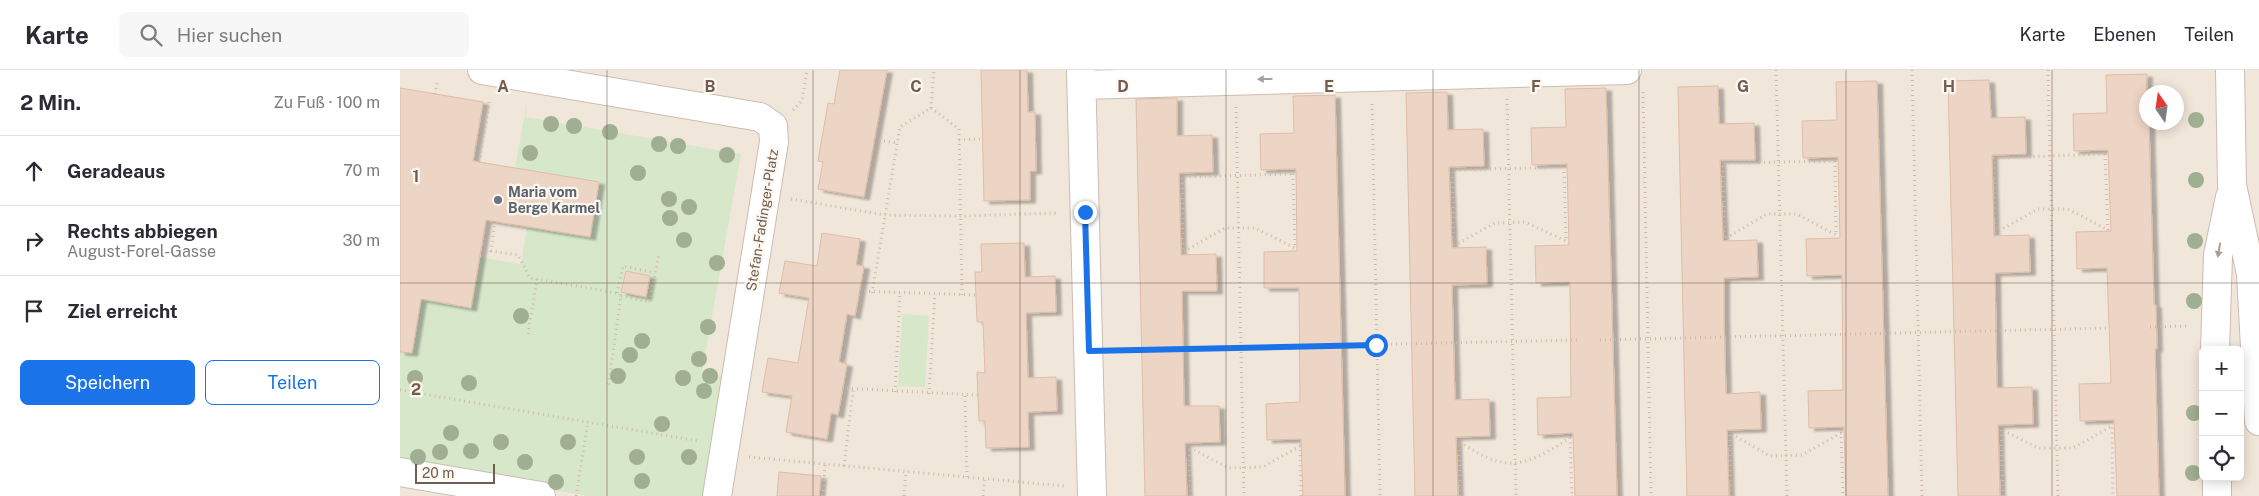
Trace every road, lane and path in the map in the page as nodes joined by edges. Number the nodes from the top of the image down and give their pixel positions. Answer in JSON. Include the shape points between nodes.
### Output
{"nodes":[{"id":1,"x":807,"y":70,"type":"edge"},
{"id":2,"x":934,"y":70,"type":"edge"},
{"id":3,"x":1776,"y":70,"type":"edge"},
{"id":4,"x":1912,"y":70,"type":"edge"},
{"id":5,"x":2048,"y":70,"type":"edge"},
{"id":6,"x":2230,"y":70,"type":"edge"},
{"id":7,"x":1507,"y":73,"type":"junction"},
{"id":8,"x":496,"y":76,"type":"edge"},
{"id":9,"x":1371,"y":77,"type":"junction"},
{"id":10,"x":1082,"y":78,"type":"edge"},
{"id":11,"x":1236,"y":80,"type":"junction"},
{"id":12,"x":1635,"y":80,"type":"edge"},
{"id":13,"x":437,"y":83,"type":"dead end"},
{"id":14,"x":435,"y":94,"type":"dead end"},
{"id":15,"x":931,"y":108,"type":"junction"},
{"id":16,"x":773,"y":126,"type":"junction"},
{"id":17,"x":874,"y":140,"type":"dead end"},
{"id":18,"x":960,"y":140,"type":"junction"},
{"id":19,"x":982,"y":140,"type":"dead end"},
{"id":20,"x":898,"y":143,"type":"junction"},
{"id":21,"x":2050,"y":156,"type":"junction"},
{"id":22,"x":478,"y":162,"type":"dead end"},
{"id":23,"x":1778,"y":162,"type":"junction"},
{"id":24,"x":1508,"y":168,"type":"junction"},
{"id":25,"x":1238,"y":175,"type":"junction"},
{"id":26,"x":2232,"y":185,"type":"junction"},
{"id":27,"x":766,"y":194,"type":"junction"},
{"id":28,"x":2051,"y":209,"type":"junction"},
{"id":29,"x":1085,"y":212,"type":"junction"},
{"id":30,"x":1780,"y":214,"type":"junction"},
{"id":31,"x":885,"y":215,"type":"junction"},
{"id":32,"x":960,"y":216,"type":"junction"},
{"id":33,"x":495,"y":221,"type":"dead end"},
{"id":34,"x":1510,"y":222,"type":"junction"},
{"id":35,"x":1239,"y":228,"type":"junction"},
{"id":36,"x":659,"y":254,"type":"dead end"},
{"id":37,"x":655,"y":273,"type":"junction"},
{"id":38,"x":537,"y":279,"type":"junction"},
{"id":39,"x":860,"y":291,"type":"dead end"},
{"id":40,"x":618,"y":293,"type":"junction"},
{"id":41,"x":872,"y":293,"type":"junction"},
{"id":42,"x":900,"y":293,"type":"junction"},
{"id":43,"x":935,"y":294,"type":"junction"},
{"id":44,"x":962,"y":295,"type":"junction"},
{"id":45,"x":976,"y":295,"type":"dead end"},
{"id":46,"x":621,"y":296,"type":"junction"},
{"id":47,"x":2150,"y":327,"type":"dead end"},
{"id":48,"x":2109,"y":328,"type":"dead end"},
{"id":49,"x":2054,"y":329,"type":"junction"},
{"id":50,"x":1918,"y":333,"type":"junction"},
{"id":51,"x":528,"y":334,"type":"dead end"},
{"id":52,"x":1783,"y":335,"type":"junction"},
{"id":53,"x":2215,"y":337,"type":"edge"},
{"id":54,"x":1648,"y":338,"type":"junction"},
{"id":55,"x":1578,"y":340,"type":"dead end"},
{"id":56,"x":1600,"y":340,"type":"dead end"},
{"id":57,"x":1512,"y":342,"type":"junction"},
{"id":58,"x":1376,"y":345,"type":"junction"},
{"id":59,"x":1242,"y":348,"type":"junction"},
{"id":60,"x":1089,"y":351,"type":"junction"},
{"id":61,"x":608,"y":388,"type":"dead end"},
{"id":62,"x":842,"y":388,"type":"dead end"},
{"id":63,"x":400,"y":390,"type":"edge"},
{"id":64,"x":853,"y":390,"type":"junction"},
{"id":65,"x":894,"y":392,"type":"junction"},
{"id":66,"x":929,"y":394,"type":"junction"},
{"id":67,"x":978,"y":395,"type":"dead end"},
{"id":68,"x":965,"y":396,"type":"junction"},
{"id":69,"x":2259,"y":421,"type":"edge"},
{"id":70,"x":588,"y":422,"type":"junction"},
{"id":71,"x":2057,"y":448,"type":"junction"},
{"id":72,"x":725,"y":450,"type":"junction"},
{"id":73,"x":1786,"y":456,"type":"junction"},
{"id":74,"x":1515,"y":462,"type":"junction"},
{"id":75,"x":826,"y":464,"type":"junction"},
{"id":76,"x":844,"y":466,"type":"junction"},
{"id":77,"x":1244,"y":467,"type":"junction"},
{"id":78,"x":906,"y":471,"type":"junction"},
{"id":79,"x":400,"y":472,"type":"edge"},
{"id":80,"x":967,"y":477,"type":"junction"},
{"id":81,"x":985,"y":479,"type":"junction"},
{"id":82,"x":2217,"y":481,"type":"edge"},
{"id":83,"x":1092,"y":492,"type":"edge"},
{"id":84,"x":541,"y":496,"type":"edge"},
{"id":85,"x":576,"y":496,"type":"edge"},
{"id":86,"x":717,"y":496,"type":"edge"},
{"id":87,"x":823,"y":496,"type":"edge"},
{"id":88,"x":904,"y":496,"type":"edge"},
{"id":89,"x":983,"y":496,"type":"edge"},
{"id":90,"x":1190,"y":496,"type":"edge"},
{"id":91,"x":1244,"y":496,"type":"edge"},
{"id":92,"x":1301,"y":496,"type":"edge"},
{"id":93,"x":1380,"y":496,"type":"edge"},
{"id":94,"x":1460,"y":496,"type":"edge"},
{"id":95,"x":1516,"y":496,"type":"edge"},
{"id":96,"x":1572,"y":496,"type":"edge"},
{"id":97,"x":1651,"y":496,"type":"edge"},
{"id":98,"x":1730,"y":496,"type":"edge"},
{"id":99,"x":1787,"y":496,"type":"edge"},
{"id":100,"x":1843,"y":496,"type":"edge"},
{"id":101,"x":1922,"y":496,"type":"edge"},
{"id":102,"x":2003,"y":496,"type":"edge"},
{"id":103,"x":2058,"y":496,"type":"edge"},
{"id":104,"x":2113,"y":496,"type":"edge"},
{"id":105,"x":2217,"y":496,"type":"edge"}],
"edges":[{"from":1,"to":16,"type":"path","via":[[802,101]]},
{"from":2,"to":15,"type":"path"},
{"from":3,"to":23,"type":"path"},
{"from":4,"to":50,"type":"path"},
{"from":5,"to":21,"type":"path"},
{"from":6,"to":26,"type":"street"},
{"from":7,"to":9,"type":"street"},
{"from":7,"to":12,"type":"street"},
{"from":7,"to":24,"type":"path"},
{"from":8,"to":16,"type":"street","via":[[760,117]]},
{"from":8,"to":22,"type":"path"},
{"from":9,"to":11,"type":"street","one_way":true},
{"from":9,"to":58,"type":"path"},
{"from":10,"to":11,"type":"street"},
{"from":10,"to":29,"type":"street"},
{"from":11,"to":25,"type":"path"},
{"from":12,"to":54,"type":"path"},
{"from":13,"to":14,"type":"path"},
{"from":15,"to":18,"type":"path","via":[[959,129]]},
{"from":15,"to":20,"type":"path","via":[[900,127]]},
{"from":16,"to":27,"type":"street","name":"Stefan-Fadinger-Platz","via":[[774,142]]},
{"from":17,"to":20,"type":"path"},
{"from":18,"to":19,"type":"path"},
{"from":18,"to":32,"type":"path"},
{"from":20,"to":31,"type":"path"},
{"from":21,"to":28,"type":"path"},
{"from":21,"to":28,"type":"path","via":[[1994,158],[1995,233],[2038,209]]},
{"from":21,"to":28,"type":"path","via":[[2106,154],[2108,230],[2068,209]]},
{"from":23,"to":30,"type":"path"},
{"from":23,"to":30,"type":"path","via":[[1835,161],[1836,235],[1797,214]]},
{"from":23,"to":30,"type":"path","via":[[1723,163],[1724,239],[1767,214]]},
{"from":24,"to":34,"type":"path"},
{"from":24,"to":34,"type":"path","via":[[1564,167],[1566,241],[1526,222]]},
{"from":24,"to":34,"type":"path","via":[[1453,170],[1453,246],[1495,223]]},
{"from":25,"to":35,"type":"path"},
{"from":25,"to":35,"type":"path","via":[[1293,174],[1295,248],[1255,228]]},
{"from":25,"to":35,"type":"path","via":[[1182,177],[1183,252],[1225,228]]},
{"from":26,"to":53,"type":"street","one_way":true,"via":[[2218,255]]},
{"from":26,"to":69,"type":"street","via":[[2251,274]]},
{"from":27,"to":31,"type":"path"},
{"from":27,"to":72,"type":"street","name":"Stefan-Fadinger-Platz"},
{"from":28,"to":49,"type":"path"},
{"from":29,"to":32,"type":"path"},
{"from":29,"to":60,"type":"street"},
{"from":30,"to":52,"type":"path"},
{"from":31,"to":32,"type":"path"},
{"from":31,"to":41,"type":"path"},
{"from":32,"to":44,"type":"path"},
{"from":33,"to":38,"type":"path","via":[[491,251],[518,255],[530,278]]},
{"from":34,"to":57,"type":"path"},
{"from":35,"to":59,"type":"path"},
{"from":36,"to":37,"type":"path"},
{"from":37,"to":40,"type":"path","via":[[623,266]]},
{"from":37,"to":46,"type":"path","via":[[650,302]]},
{"from":38,"to":40,"type":"path"},
{"from":38,"to":51,"type":"path"},
{"from":39,"to":41,"type":"path"},
{"from":40,"to":46,"type":"path"},
{"from":41,"to":42,"type":"path"},
{"from":42,"to":43,"type":"path"},
{"from":42,"to":65,"type":"path"},
{"from":43,"to":44,"type":"path"},
{"from":43,"to":66,"type":"path"},
{"from":44,"to":45,"type":"path"},
{"from":46,"to":61,"type":"path"},
{"from":47,"to":53,"type":"path"},
{"from":48,"to":49,"type":"path"},
{"from":49,"to":50,"type":"path"},
{"from":49,"to":71,"type":"path"},
{"from":50,"to":52,"type":"path"},
{"from":50,"to":101,"type":"path"},
{"from":52,"to":54,"type":"path"},
{"from":52,"to":73,"type":"path"},
{"from":54,"to":56,"type":"path"},
{"from":54,"to":97,"type":"path"},
{"from":55,"to":57,"type":"path"},
{"from":57,"to":58,"type":"path"},
{"from":57,"to":74,"type":"path"},
{"from":58,"to":59,"type":"path"},
{"from":58,"to":93,"type":"path"},
{"from":59,"to":60,"type":"path"},
{"from":59,"to":77,"type":"path"},
{"from":60,"to":83,"type":"street"},
{"from":62,"to":64,"type":"path"},
{"from":63,"to":70,"type":"path"},
{"from":64,"to":65,"type":"path"},
{"from":64,"to":76,"type":"path"},
{"from":65,"to":66,"type":"path"},
{"from":66,"to":68,"type":"path"},
{"from":67,"to":68,"type":"path"},
{"from":68,"to":80,"type":"path"},
{"from":70,"to":72,"type":"path"},
{"from":70,"to":85,"type":"path"},
{"from":71,"to":102,"type":"path","via":[[2038,448],[2001,429]]},
{"from":71,"to":103,"type":"path"},
{"from":71,"to":104,"type":"path","via":[[2073,448],[2112,426]]},
{"from":72,"to":75,"type":"path"},
{"from":72,"to":86,"type":"street","name":"Stefan-Fadinger-Platz"},
{"from":73,"to":98,"type":"path","via":[[1770,456],[1730,433]]},
{"from":73,"to":99,"type":"path"},
{"from":73,"to":100,"type":"path","via":[[1802,455],[1841,433]]},
{"from":74,"to":94,"type":"path","via":[[1498,462],[1459,442]]},
{"from":74,"to":95,"type":"path"},
{"from":74,"to":96,"type":"path","via":[[1532,460],[1570,438]]},
{"from":75,"to":76,"type":"path"},
{"from":75,"to":87,"type":"path"},
{"from":76,"to":78,"type":"path"},
{"from":77,"to":90,"type":"path","via":[[1228,468],[1189,447]]},
{"from":77,"to":91,"type":"path"},
{"from":77,"to":92,"type":"path","via":[[1263,467],[1300,446]]},
{"from":78,"to":80,"type":"path"},
{"from":78,"to":88,"type":"path"},
{"from":79,"to":84,"type":"street"},
{"from":80,"to":81,"type":"path"},
{"from":81,"to":83,"type":"path"},
{"from":81,"to":89,"type":"path"},
{"from":82,"to":105,"type":"street"}]}
